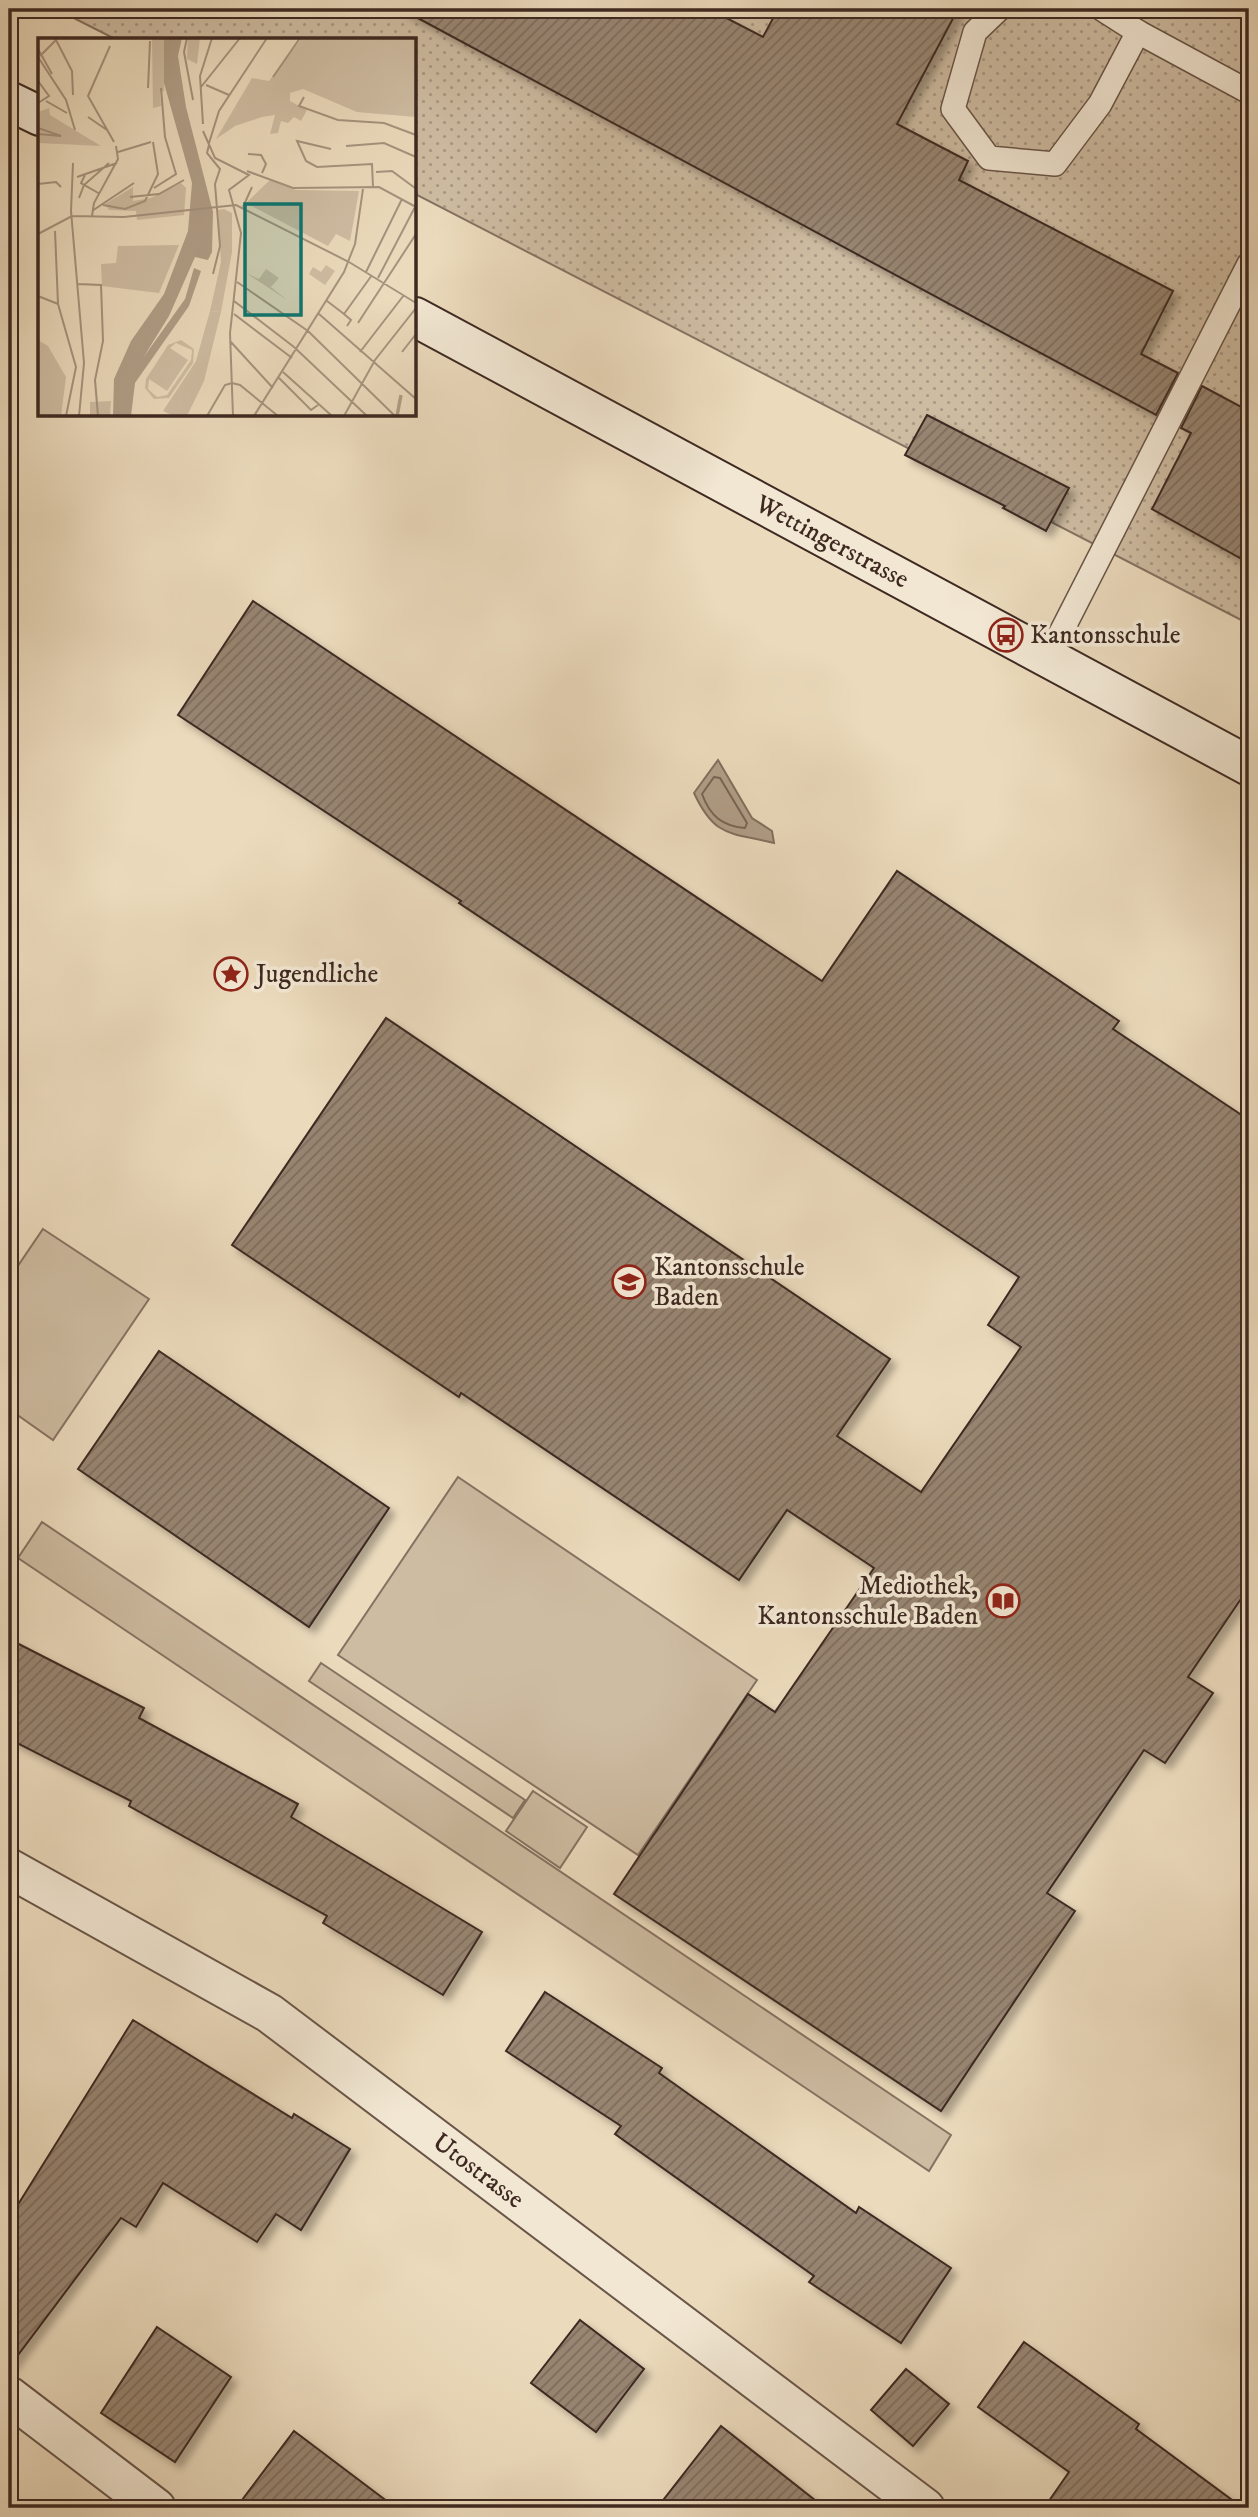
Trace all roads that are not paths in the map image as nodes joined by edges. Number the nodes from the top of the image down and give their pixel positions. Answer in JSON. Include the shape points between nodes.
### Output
{"nodes":[{"id":1,"x":999,"y":9,"type":"edge"},
{"id":2,"x":1102,"y":9,"type":"edge"},
{"id":3,"x":1138,"y":32,"type":"junction"},
{"id":4,"x":1249,"y":92,"type":"edge"},
{"id":5,"x":9,"y":102,"type":"edge"},
{"id":6,"x":38,"y":115,"type":"edge"},
{"id":7,"x":1249,"y":264,"type":"edge"},
{"id":8,"x":416,"y":318,"type":"edge"},
{"id":9,"x":1048,"y":658,"type":"junction"},
{"id":10,"x":1249,"y":766,"type":"edge"},
{"id":11,"x":9,"y":1868,"type":"edge"},
{"id":12,"x":9,"y":2396,"type":"edge"},
{"id":13,"x":156,"y":2508,"type":"edge"},
{"id":14,"x":925,"y":2508,"type":"edge"}],
"edges":[{"from":1,"to":3,"type":"lane","via":[[975,32],[953,109],[989,158],[1055,164],[1100,104]]},
{"from":2,"to":3,"type":"lane"},
{"from":3,"to":4,"type":"lane"},
{"from":5,"to":6,"type":"street"},
{"from":7,"to":9,"type":"lane"},
{"from":8,"to":9,"type":"street","name":"Wettingerstrasse"},
{"from":9,"to":10,"type":"street","name":"Wettingerstrasse"},
{"from":11,"to":14,"type":"street","name":"Utostrasse","via":[[269,2013]]},
{"from":12,"to":13,"type":"street"}]}
